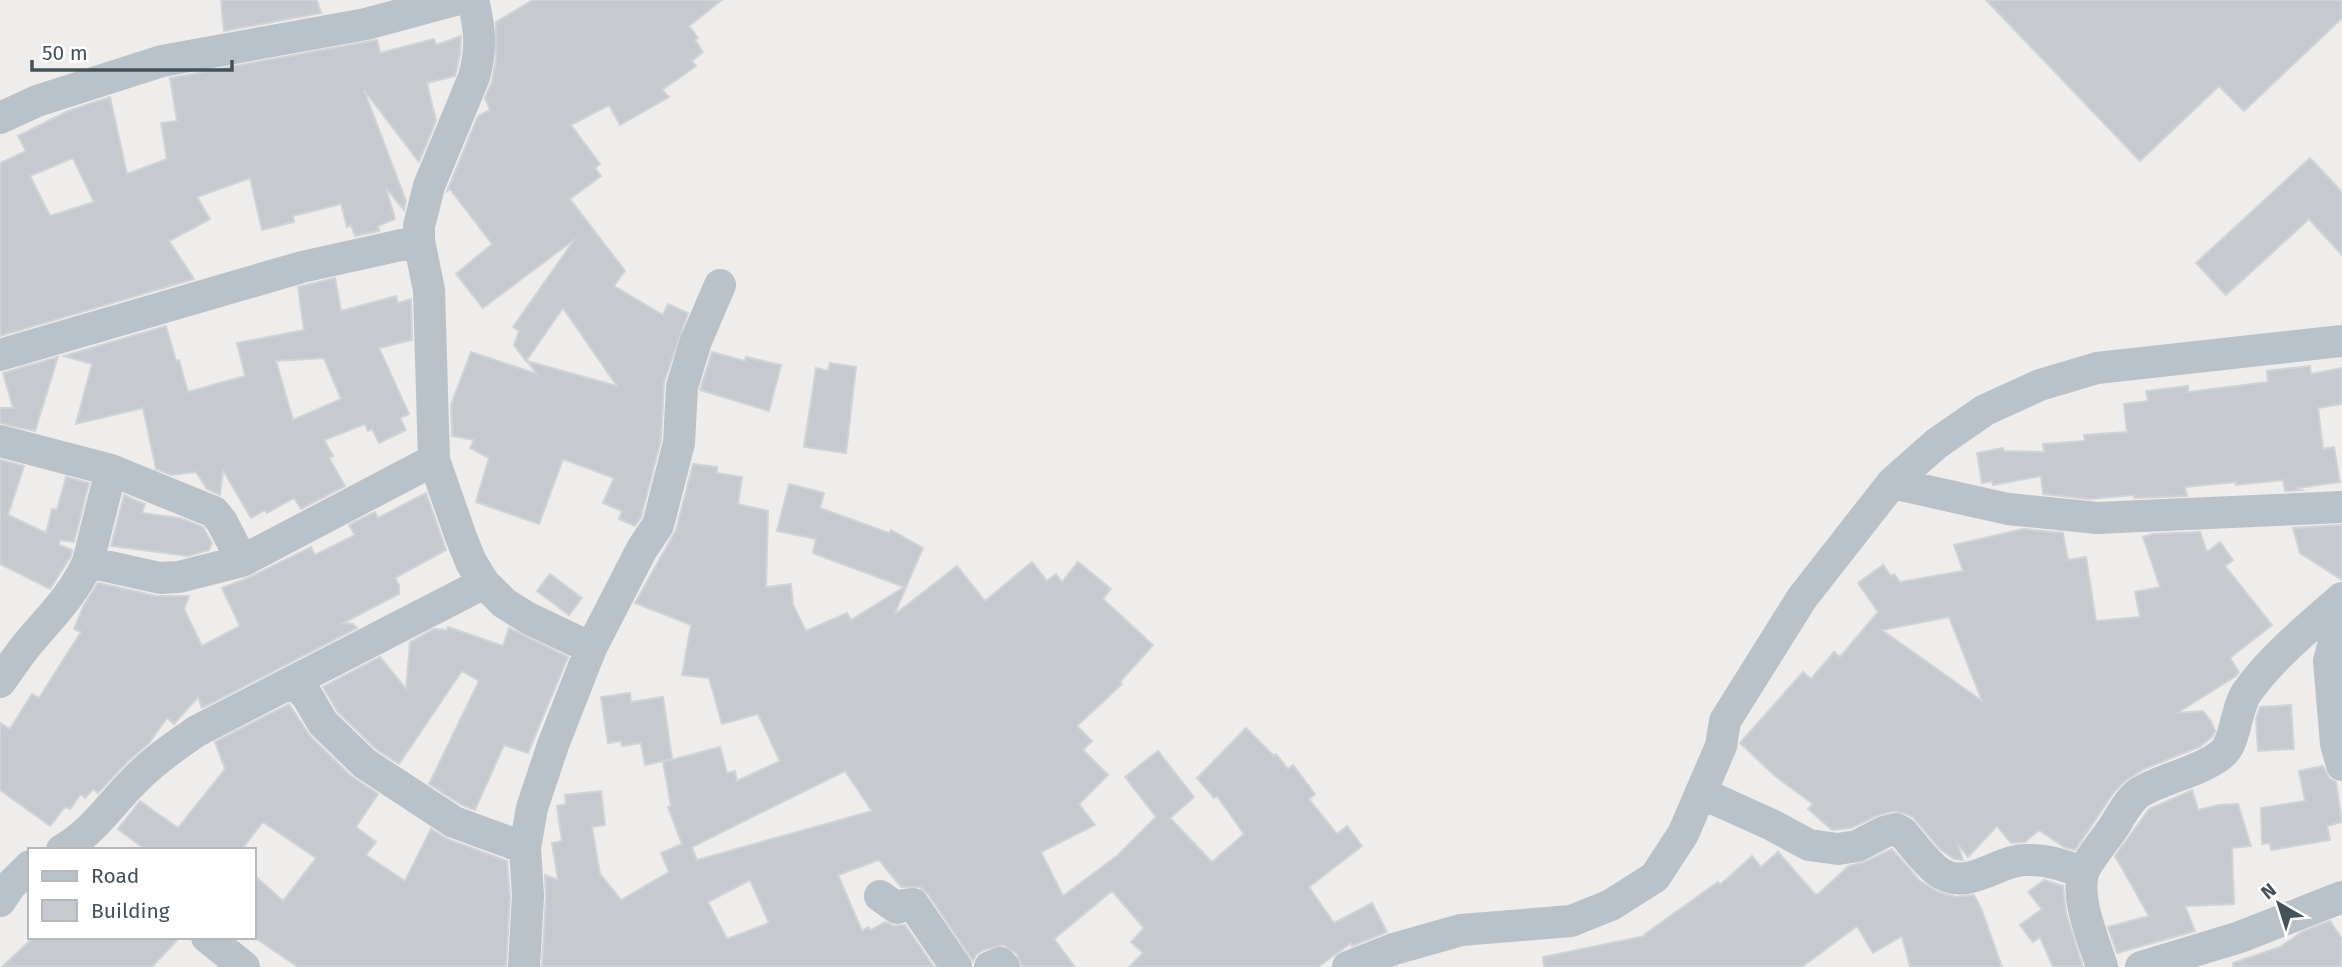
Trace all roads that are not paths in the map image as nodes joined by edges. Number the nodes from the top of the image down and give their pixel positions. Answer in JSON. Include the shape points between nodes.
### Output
{"nodes":[{"id":1,"x":456,"y":0,"type":"edge"},
{"id":2,"x":473,"y":0,"type":"edge"},
{"id":3,"x":364,"y":12,"type":"edge"},
{"id":4,"x":0,"y":118,"type":"edge"},
{"id":5,"x":419,"y":241,"type":"junction"},
{"id":6,"x":719,"y":285,"type":"dead end"},
{"id":7,"x":2342,"y":341,"type":"edge"},
{"id":8,"x":0,"y":355,"type":"edge"},
{"id":9,"x":0,"y":441,"type":"edge"},
{"id":10,"x":434,"y":460,"type":"junction"},
{"id":11,"x":111,"y":470,"type":"junction"},
{"id":12,"x":1892,"y":483,"type":"junction"},
{"id":13,"x":2342,"y":508,"type":"edge"},
{"id":14,"x":242,"y":561,"type":"junction"},
{"id":15,"x":88,"y":562,"type":"junction"},
{"id":16,"x":484,"y":583,"type":"junction"},
{"id":17,"x":2342,"y":598,"type":"edge"},
{"id":18,"x":2342,"y":613,"type":"edge"},
{"id":19,"x":591,"y":648,"type":"junction"},
{"id":20,"x":0,"y":682,"type":"edge"},
{"id":21,"x":294,"y":682,"type":"junction"},
{"id":22,"x":2342,"y":765,"type":"edge"},
{"id":23,"x":1701,"y":793,"type":"junction"},
{"id":24,"x":80,"y":845,"type":"edge"},
{"id":25,"x":525,"y":848,"type":"junction"},
{"id":26,"x":18,"y":863,"type":"edge"},
{"id":27,"x":2083,"y":873,"type":"junction"},
{"id":28,"x":880,"y":896,"type":"dead end"},
{"id":29,"x":2342,"y":897,"type":"edge"},
{"id":30,"x":0,"y":901,"type":"edge"},
{"id":31,"x":209,"y":939,"type":"edge"},
{"id":32,"x":244,"y":967,"type":"edge"},
{"id":33,"x":524,"y":967,"type":"edge"},
{"id":34,"x":956,"y":967,"type":"edge"},
{"id":35,"x":990,"y":967,"type":"edge"},
{"id":36,"x":1004,"y":967,"type":"edge"},
{"id":37,"x":1348,"y":967,"type":"edge"},
{"id":38,"x":2102,"y":967,"type":"edge"},
{"id":39,"x":2141,"y":967,"type":"edge"}],
"edges":[{"from":1,"to":3,"type":"street"},
{"from":2,"to":5,"type":"street","via":[[481,32],[479,58],[429,186]]},
{"from":3,"to":4,"type":"street","via":[[162,61],[37,101]]},
{"from":5,"to":8,"type":"street","via":[[288,271]]},
{"from":5,"to":10,"type":"street","via":[[429,290]]},
{"from":6,"to":19,"type":"street","via":[[682,387],[679,443],[658,525]]},
{"from":7,"to":12,"type":"street","via":[[2097,368],[2040,385],[1985,410],[1936,444]]},
{"from":9,"to":11,"type":"street"},
{"from":10,"to":14,"type":"street"},
{"from":10,"to":16,"type":"street","via":[[471,562]]},
{"from":11,"to":14,"type":"street","via":[[214,512]]},
{"from":11,"to":15,"type":"street"},
{"from":12,"to":13,"type":"street","via":[[2008,509],[2097,518]]},
{"from":12,"to":23,"type":"street","via":[[1802,598],[1725,721],[1721,746]]},
{"from":14,"to":15,"type":"street","via":[[160,578]]},
{"from":15,"to":20,"type":"street","via":[[79,583]]},
{"from":16,"to":19,"type":"street","via":[[512,608]]},
{"from":16,"to":21,"type":"street"},
{"from":17,"to":27,"type":"street","via":[[2281,653],[2245,694],[2225,750],[2205,765],[2138,793]]},
{"from":18,"to":22,"type":"street","via":[[2329,661]]},
{"from":19,"to":25,"type":"street","via":[[542,775]]},
{"from":21,"to":24,"type":"street","via":[[197,731],[162,756],[135,780]]},
{"from":21,"to":25,"type":"street","via":[[323,723],[364,763],[454,822]]},
{"from":23,"to":27,"type":"street","via":[[1809,845],[1857,846],[1896,829],[1936,870],[1949,877],[1985,874],[2022,859],[2055,862]]},
{"from":23,"to":37,"type":"street","via":[[1683,834],[1655,877],[1611,905],[1571,921],[1461,930]]},
{"from":25,"to":33,"type":"street"},
{"from":26,"to":30,"type":"street"},
{"from":27,"to":38,"type":"street","via":[[2085,913]]},
{"from":28,"to":34,"type":"street","via":[[897,908],[913,904]]},
{"from":29,"to":39,"type":"street","via":[[2240,937]]},
{"from":31,"to":32,"type":"street"},
{"from":35,"to":36,"type":"street","via":[[1000,963]]}]}
